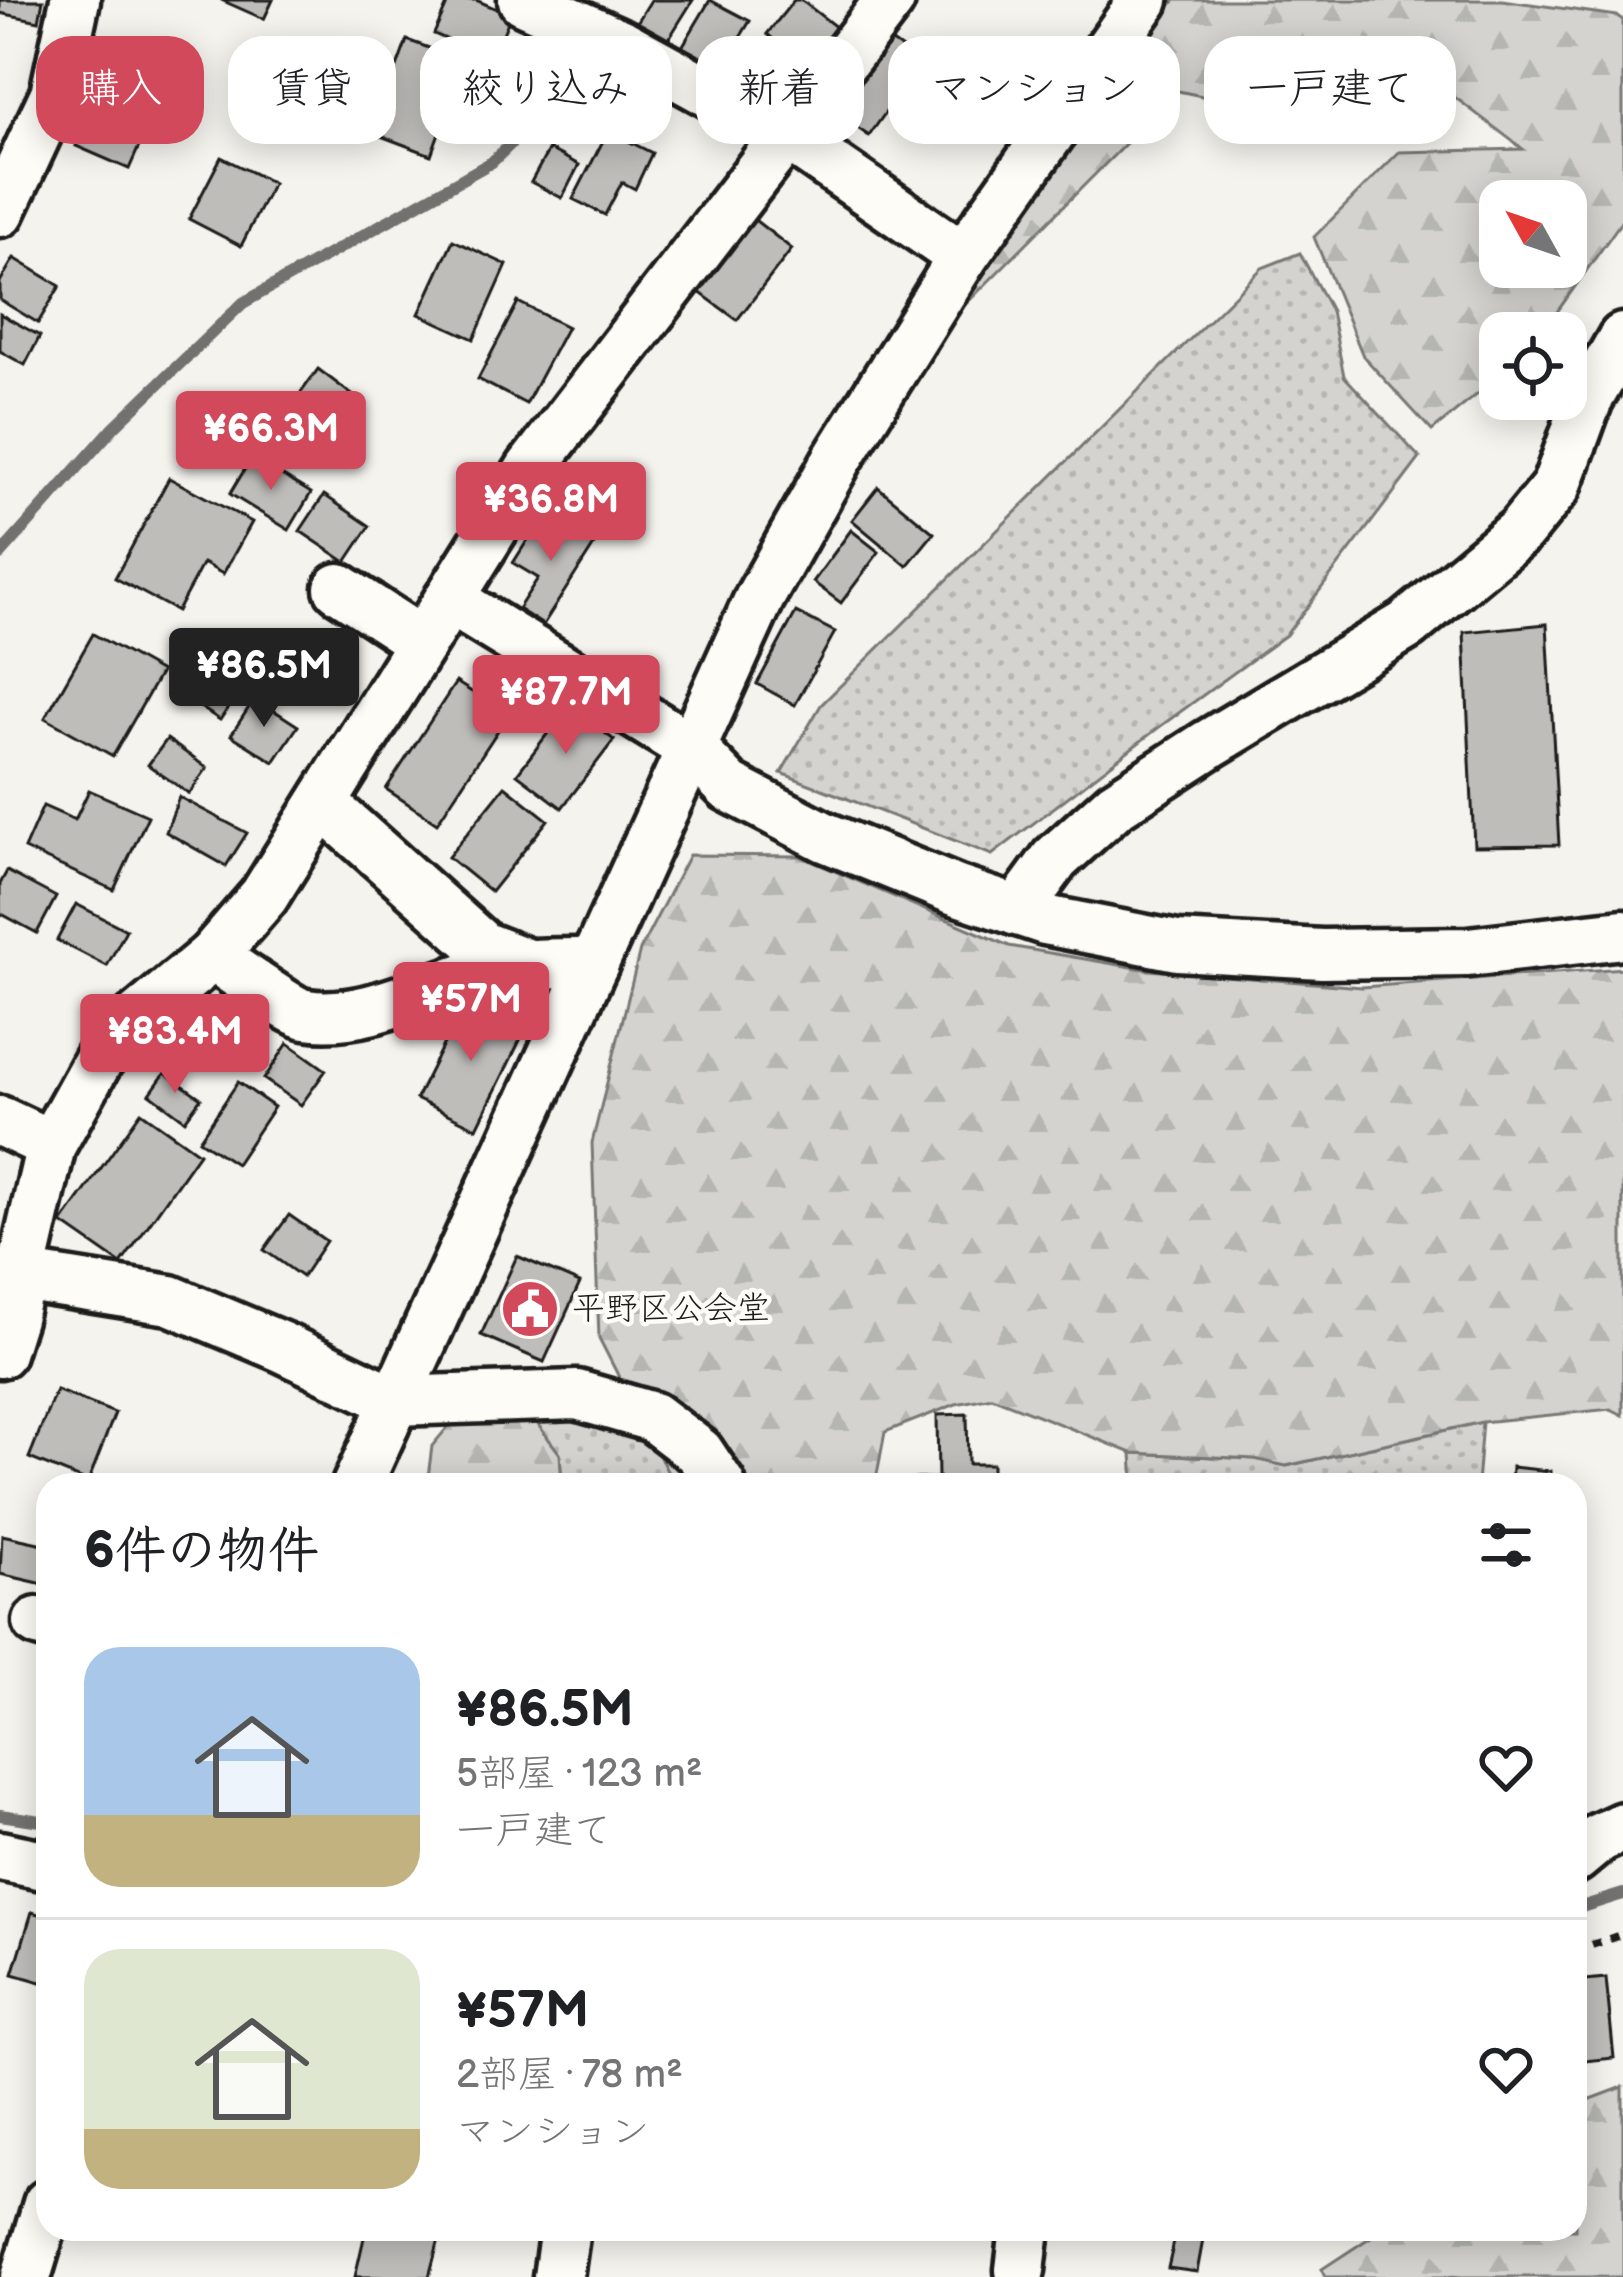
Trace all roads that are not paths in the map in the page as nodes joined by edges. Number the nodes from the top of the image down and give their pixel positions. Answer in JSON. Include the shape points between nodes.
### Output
{"nodes":[{"id":1,"x":75,"y":0,"type":"edge"},
{"id":2,"x":523,"y":0,"type":"edge"},
{"id":3,"x":890,"y":0,"type":"edge"},
{"id":4,"x":1144,"y":0,"type":"edge"},
{"id":5,"x":862,"y":36,"type":"edge"},
{"id":6,"x":696,"y":85,"type":"edge"},
{"id":7,"x":777,"y":144,"type":"edge"},
{"id":8,"x":799,"y":144,"type":"edge"},
{"id":9,"x":0,"y":212,"type":"edge"},
{"id":10,"x":963,"y":257,"type":"junction"},
{"id":11,"x":1623,"y":338,"type":"edge"},
{"id":12,"x":339,"y":588,"type":"dead end"},
{"id":13,"x":449,"y":599,"type":"junction"},
{"id":14,"x":422,"y":642,"type":"junction"},
{"id":15,"x":691,"y":748,"type":"junction"},
{"id":16,"x":323,"y":804,"type":"junction"},
{"id":17,"x":1017,"y":911,"type":"junction"},
{"id":18,"x":1623,"y":934,"type":"edge"},
{"id":19,"x":212,"y":956,"type":"junction"},
{"id":20,"x":525,"y":962,"type":"junction"},
{"id":21,"x":594,"y":963,"type":"junction"},
{"id":22,"x":0,"y":1121,"type":"edge"},
{"id":23,"x":51,"y":1145,"type":"junction"},
{"id":24,"x":21,"y":1276,"type":"junction"},
{"id":25,"x":0,"y":1353,"type":"edge"},
{"id":26,"x":395,"y":1401,"type":"junction"},
{"id":27,"x":362,"y":1473,"type":"edge"},
{"id":28,"x":714,"y":1473,"type":"edge"},
{"id":29,"x":1623,"y":1827,"type":"edge"},
{"id":30,"x":1587,"y":1848,"type":"edge"},
{"id":31,"x":0,"y":1856,"type":"edge"},
{"id":32,"x":36,"y":1864,"type":"edge"},
{"id":33,"x":37,"y":2241,"type":"edge"},
{"id":34,"x":563,"y":2241,"type":"edge"},
{"id":35,"x":26,"y":2277,"type":"edge"},
{"id":36,"x":558,"y":2277,"type":"edge"}],
"edges":[{"from":1,"to":9,"type":"street","via":[[56,94]]},
{"from":2,"to":6,"type":"street"},
{"from":3,"to":5,"type":"street"},
{"from":4,"to":10,"type":"street"},
{"from":7,"to":13,"type":"street","via":[[531,468]]},
{"from":8,"to":10,"type":"street"},
{"from":10,"to":15,"type":"street","via":[[760,597]]},
{"from":11,"to":17,"type":"street","via":[[1588,399],[1556,487],[1520,531],[1407,625],[1114,805],[1054,859]]},
{"from":12,"to":14,"type":"street"},
{"from":13,"to":14,"type":"street"},
{"from":13,"to":15,"type":"street"},
{"from":14,"to":16,"type":"street"},
{"from":15,"to":17,"type":"street","via":[[729,787],[825,837]]},
{"from":15,"to":21,"type":"street"},
{"from":16,"to":19,"type":"street","via":[[264,896]]},
{"from":16,"to":20,"type":"street","via":[[482,946]]},
{"from":17,"to":18,"type":"street","via":[[1177,946],[1322,954],[1468,952]]},
{"from":19,"to":20,"type":"street","via":[[302,1015],[402,1002]]},
{"from":19,"to":23,"type":"street","via":[[100,1057]]},
{"from":20,"to":21,"type":"street"},
{"from":21,"to":26,"type":"street"},
{"from":22,"to":23,"type":"street"},
{"from":23,"to":24,"type":"street"},
{"from":24,"to":25,"type":"street"},
{"from":24,"to":26,"type":"street","via":[[170,1300]]},
{"from":26,"to":27,"type":"street"},
{"from":26,"to":28,"type":"street","via":[[577,1395],[653,1417]]},
{"from":29,"to":30,"type":"street"},
{"from":31,"to":32,"type":"street"},
{"from":33,"to":35,"type":"street"},
{"from":34,"to":36,"type":"street"}]}
